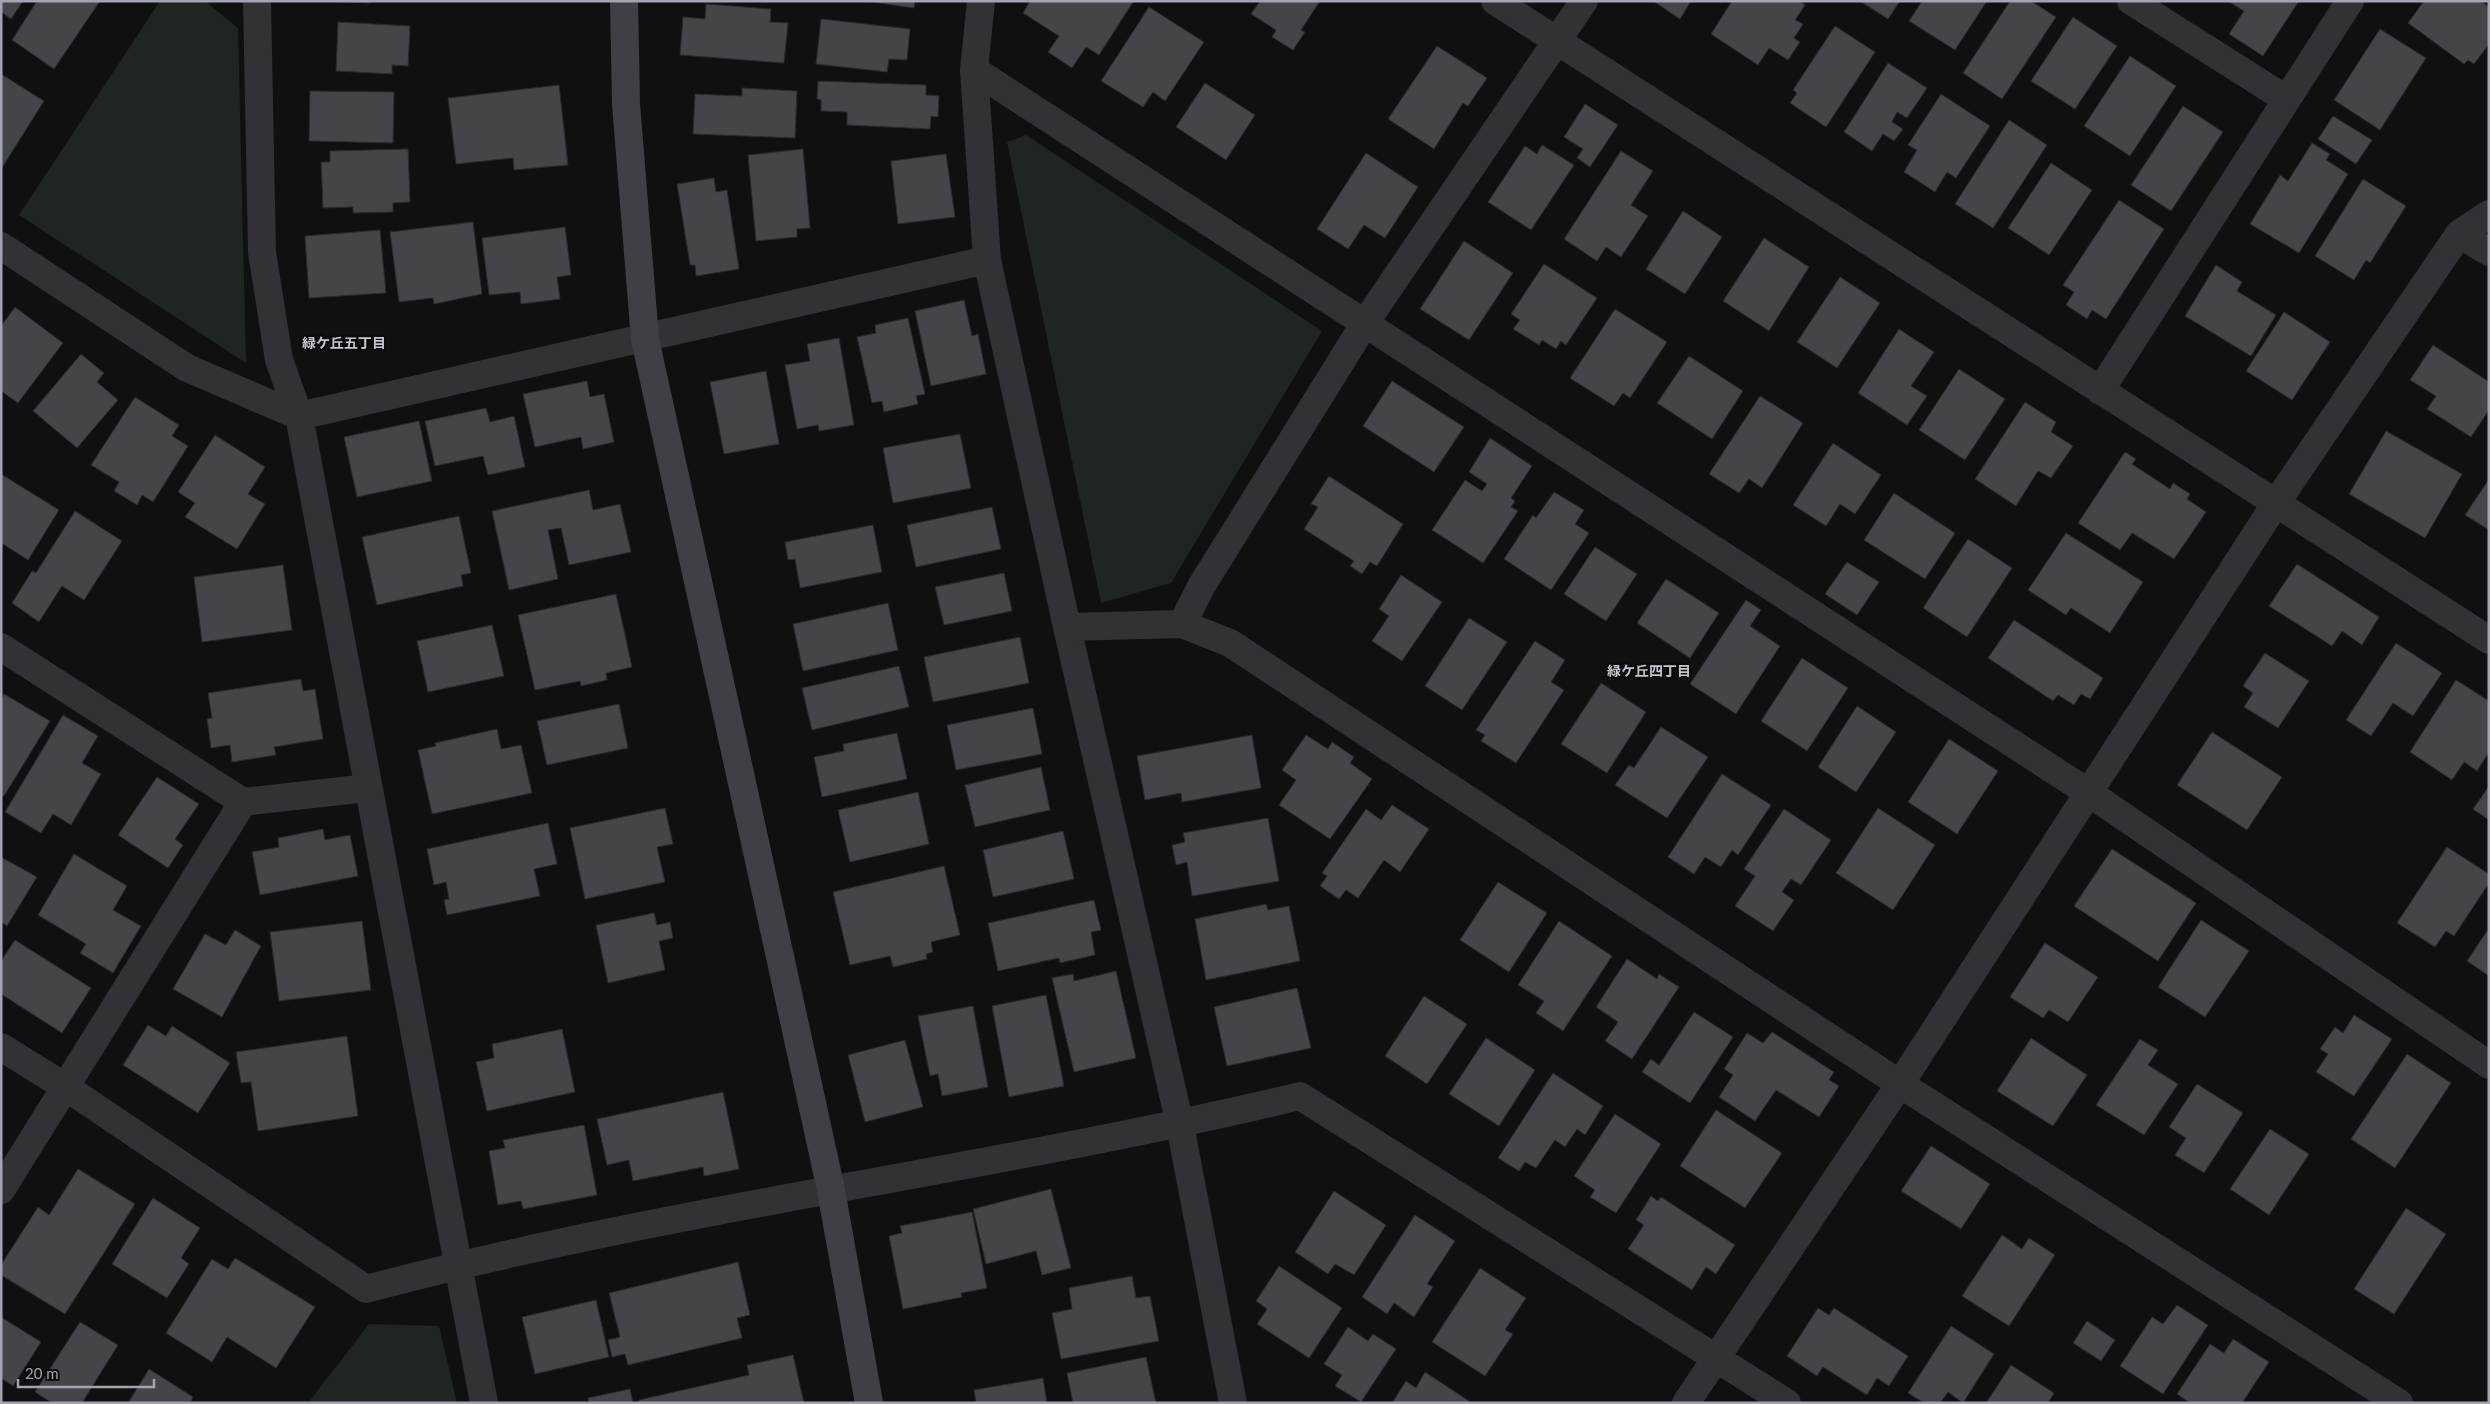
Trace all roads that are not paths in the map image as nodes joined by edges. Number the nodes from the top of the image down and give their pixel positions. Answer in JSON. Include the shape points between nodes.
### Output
{"nodes":[{"id":1,"x":257,"y":1,"type":"edge"},
{"id":2,"x":624,"y":1,"type":"edge"},
{"id":3,"x":981,"y":1,"type":"edge"},
{"id":4,"x":1494,"y":1,"type":"edge"},
{"id":5,"x":1584,"y":1,"type":"edge"},
{"id":6,"x":2130,"y":1,"type":"edge"},
{"id":7,"x":2350,"y":1,"type":"edge"},
{"id":8,"x":1556,"y":42,"type":"junction"},
{"id":9,"x":974,"y":70,"type":"junction"},
{"id":10,"x":2286,"y":100,"type":"junction"},
{"id":11,"x":2489,"y":214,"type":"edge"},
{"id":12,"x":2459,"y":234,"type":"junction"},
{"id":13,"x":1,"y":246,"type":"edge"},
{"id":14,"x":2489,"y":252,"type":"edge"},
{"id":15,"x":987,"y":260,"type":"junction"},
{"id":16,"x":1365,"y":323,"type":"junction"},
{"id":17,"x":646,"y":339,"type":"junction"},
{"id":18,"x":2100,"y":391,"type":"junction"},
{"id":19,"x":299,"y":416,"type":"junction"},
{"id":20,"x":2276,"y":503,"type":"junction"},
{"id":21,"x":1182,"y":624,"type":"junction"},
{"id":22,"x":1067,"y":627,"type":"junction"},
{"id":23,"x":2489,"y":640,"type":"edge"},
{"id":24,"x":1,"y":646,"type":"edge"},
{"id":25,"x":367,"y":788,"type":"junction"},
{"id":26,"x":2089,"y":792,"type":"junction"},
{"id":27,"x":243,"y":802,"type":"junction"},
{"id":28,"x":1,"y":1047,"type":"edge"},
{"id":29,"x":2489,"y":1065,"type":"edge"},
{"id":30,"x":1900,"y":1084,"type":"junction"},
{"id":31,"x":67,"y":1088,"type":"junction"},
{"id":32,"x":1180,"y":1124,"type":"junction"},
{"id":33,"x":1,"y":1190,"type":"edge"},
{"id":34,"x":831,"y":1190,"type":"junction"},
{"id":35,"x":458,"y":1264,"type":"junction"},
{"id":36,"x":1715,"y":1357,"type":"junction"},
{"id":37,"x":484,"y":1403,"type":"edge"},
{"id":38,"x":870,"y":1403,"type":"edge"},
{"id":39,"x":1233,"y":1403,"type":"edge"},
{"id":40,"x":1686,"y":1403,"type":"edge"},
{"id":41,"x":1787,"y":1403,"type":"edge"},
{"id":42,"x":2398,"y":1403,"type":"edge"}],
"edges":[{"from":1,"to":19,"type":"street","via":[[262,252],[279,360]]},
{"from":2,"to":17,"type":"street","via":[[626,104]]},
{"from":3,"to":9,"type":"street"},
{"from":4,"to":8,"type":"street"},
{"from":5,"to":8,"type":"street"},
{"from":6,"to":10,"type":"street"},
{"from":7,"to":10,"type":"street"},
{"from":8,"to":16,"type":"street"},
{"from":8,"to":18,"type":"street"},
{"from":9,"to":15,"type":"street"},
{"from":9,"to":16,"type":"street"},
{"from":10,"to":18,"type":"street"},
{"from":11,"to":12,"type":"street"},
{"from":12,"to":14,"type":"street"},
{"from":12,"to":20,"type":"street"},
{"from":13,"to":19,"type":"street","via":[[187,368]]},
{"from":15,"to":17,"type":"street"},
{"from":15,"to":22,"type":"street"},
{"from":16,"to":21,"type":"street","via":[[1202,585]]},
{"from":16,"to":26,"type":"street"},
{"from":17,"to":19,"type":"street"},
{"from":17,"to":34,"type":"street"},
{"from":18,"to":20,"type":"street"},
{"from":19,"to":25,"type":"street"},
{"from":20,"to":23,"type":"street"},
{"from":20,"to":26,"type":"street"},
{"from":21,"to":22,"type":"street"},
{"from":21,"to":30,"type":"street","via":[[1230,643]]},
{"from":22,"to":32,"type":"street"},
{"from":24,"to":27,"type":"street"},
{"from":25,"to":27,"type":"street"},
{"from":25,"to":35,"type":"street"},
{"from":26,"to":29,"type":"street"},
{"from":26,"to":30,"type":"street"},
{"from":27,"to":31,"type":"street"},
{"from":28,"to":31,"type":"street"},
{"from":30,"to":36,"type":"street"},
{"from":30,"to":42,"type":"street"},
{"from":31,"to":33,"type":"street"},
{"from":31,"to":35,"type":"street","via":[[366,1289]]},
{"from":32,"to":34,"type":"street"},
{"from":32,"to":36,"type":"street","via":[[1300,1096]]},
{"from":32,"to":39,"type":"street"},
{"from":34,"to":35,"type":"street"},
{"from":34,"to":38,"type":"street"},
{"from":35,"to":37,"type":"street"},
{"from":36,"to":40,"type":"street"},
{"from":36,"to":41,"type":"street"}]}
